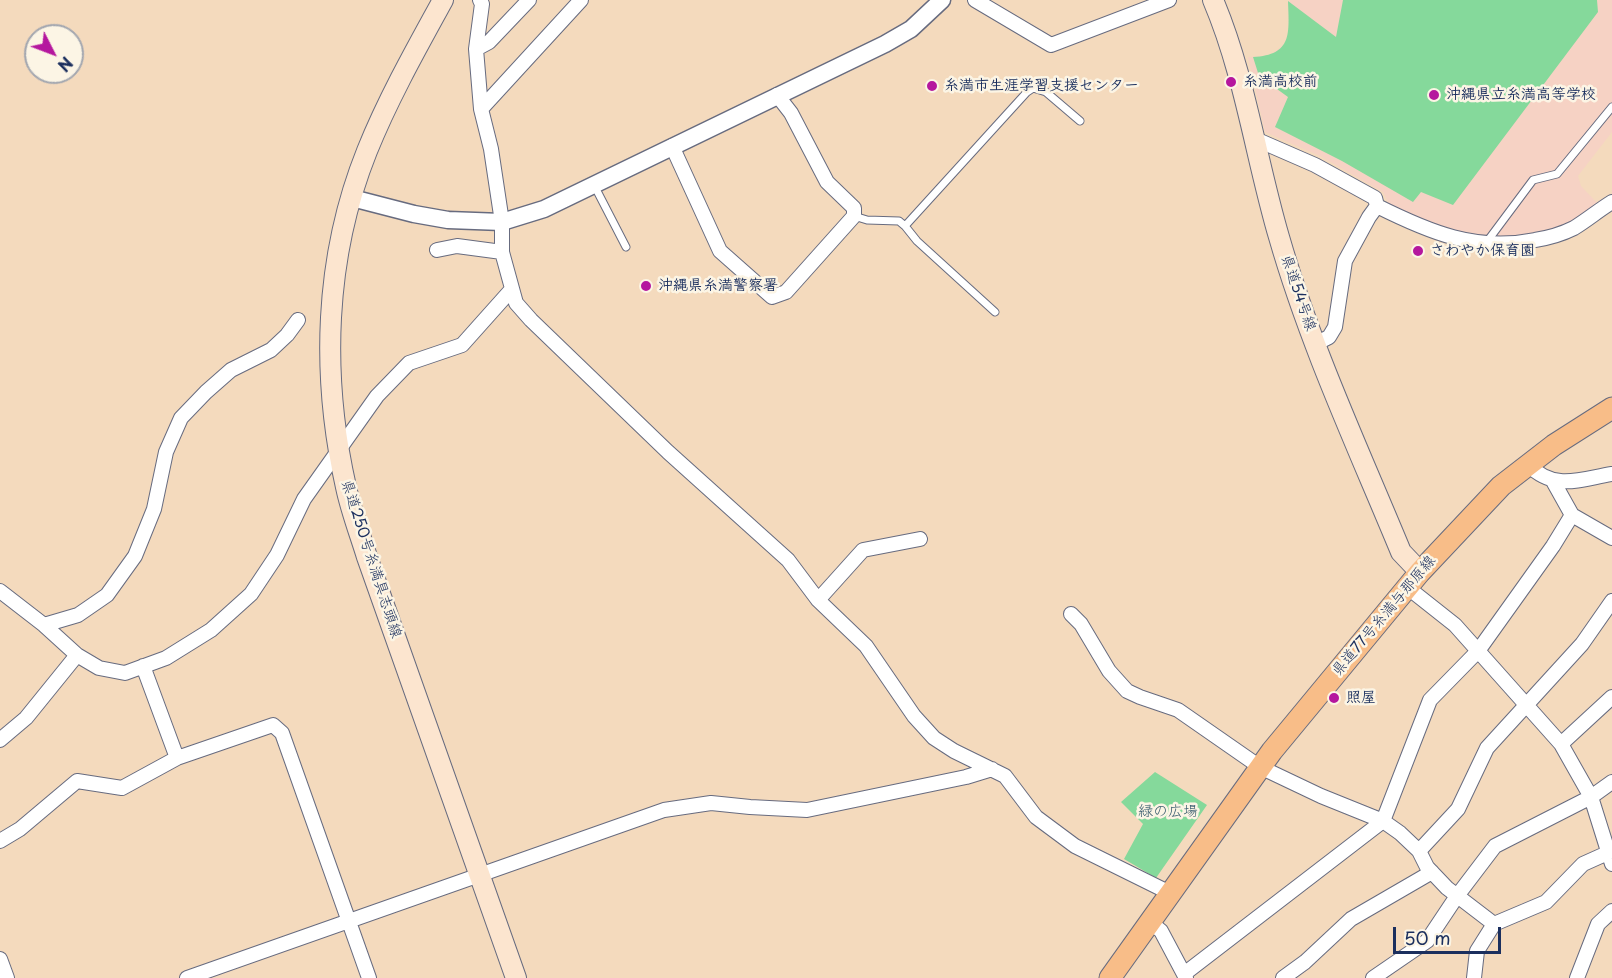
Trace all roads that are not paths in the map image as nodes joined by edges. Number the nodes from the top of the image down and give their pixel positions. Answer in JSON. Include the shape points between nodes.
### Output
{"nodes":[{"id":1,"x":443,"y":0,"type":"edge"},
{"id":2,"x":480,"y":0,"type":"edge"},
{"id":3,"x":529,"y":0,"type":"edge"},
{"id":4,"x":581,"y":0,"type":"edge"},
{"id":5,"x":942,"y":0,"type":"edge"},
{"id":6,"x":975,"y":0,"type":"edge"},
{"id":7,"x":1169,"y":0,"type":"edge"},
{"id":8,"x":1213,"y":0,"type":"edge"},
{"id":9,"x":476,"y":49,"type":"junction"},
{"id":10,"x":777,"y":95,"type":"junction"},
{"id":11,"x":1612,"y":107,"type":"edge"},
{"id":12,"x":482,"y":110,"type":"junction"},
{"id":13,"x":1080,"y":121,"type":"dead end"},
{"id":14,"x":1253,"y":138,"type":"junction"},
{"id":15,"x":672,"y":147,"type":"junction"},
{"id":16,"x":594,"y":185,"type":"junction"},
{"id":17,"x":352,"y":198,"type":"junction"},
{"id":18,"x":1612,"y":202,"type":"edge"},
{"id":19,"x":1377,"y":207,"type":"junction"},
{"id":20,"x":854,"y":216,"type":"junction"},
{"id":21,"x":502,"y":222,"type":"junction"},
{"id":22,"x":904,"y":226,"type":"junction"},
{"id":23,"x":1486,"y":243,"type":"junction"},
{"id":24,"x":626,"y":247,"type":"dead end"},
{"id":25,"x":437,"y":250,"type":"dead end"},
{"id":26,"x":502,"y":252,"type":"junction"},
{"id":27,"x":512,"y":289,"type":"junction"},
{"id":28,"x":995,"y":312,"type":"dead end"},
{"id":29,"x":298,"y":320,"type":"dead end"},
{"id":30,"x":1315,"y":344,"type":"junction"},
{"id":31,"x":1612,"y":408,"type":"edge"},
{"id":32,"x":339,"y":451,"type":"junction"},
{"id":33,"x":1527,"y":464,"type":"junction"},
{"id":34,"x":1612,"y":474,"type":"edge"},
{"id":35,"x":1553,"y":481,"type":"junction"},
{"id":36,"x":1572,"y":515,"type":"junction"},
{"id":37,"x":1612,"y":538,"type":"edge"},
{"id":38,"x":920,"y":539,"type":"dead end"},
{"id":39,"x":1414,"y":579,"type":"junction"},
{"id":40,"x":0,"y":591,"type":"edge"},
{"id":41,"x":818,"y":600,"type":"junction"},
{"id":42,"x":1612,"y":601,"type":"edge"},
{"id":43,"x":1071,"y":614,"type":"dead end"},
{"id":44,"x":44,"y":625,"type":"junction"},
{"id":45,"x":1478,"y":651,"type":"junction"},
{"id":46,"x":77,"y":655,"type":"junction"},
{"id":47,"x":143,"y":666,"type":"junction"},
{"id":48,"x":1612,"y":697,"type":"edge"},
{"id":49,"x":1527,"y":705,"type":"junction"},
{"id":50,"x":0,"y":740,"type":"edge"},
{"id":51,"x":1561,"y":744,"type":"junction"},
{"id":52,"x":177,"y":758,"type":"junction"},
{"id":53,"x":1260,"y":767,"type":"junction"},
{"id":54,"x":992,"y":769,"type":"junction"},
{"id":55,"x":1612,"y":782,"type":"edge"},
{"id":56,"x":1591,"y":797,"type":"junction"},
{"id":57,"x":1383,"y":822,"type":"junction"},
{"id":58,"x":0,"y":841,"type":"edge"},
{"id":59,"x":1419,"y":851,"type":"junction"},
{"id":60,"x":1611,"y":856,"type":"edge"},
{"id":61,"x":1432,"y":872,"type":"junction"},
{"id":62,"x":480,"y":876,"type":"junction"},
{"id":63,"x":1170,"y":893,"type":"junction"},
{"id":64,"x":1456,"y":896,"type":"junction"},
{"id":65,"x":1612,"y":911,"type":"edge"},
{"id":66,"x":348,"y":921,"type":"junction"},
{"id":67,"x":1150,"y":922,"type":"junction"},
{"id":68,"x":1494,"y":924,"type":"junction"},
{"id":69,"x":0,"y":959,"type":"edge"},
{"id":70,"x":1185,"y":976,"type":"edge"},
{"id":71,"x":1476,"y":977,"type":"edge"},
{"id":72,"x":7,"y":978,"type":"edge"},
{"id":73,"x":187,"y":978,"type":"edge"},
{"id":74,"x":369,"y":978,"type":"edge"},
{"id":75,"x":516,"y":978,"type":"edge"},
{"id":76,"x":1110,"y":978,"type":"edge"},
{"id":77,"x":1283,"y":978,"type":"edge"},
{"id":78,"x":1373,"y":978,"type":"edge"},
{"id":79,"x":1577,"y":978,"type":"edge"}],
"edges":[{"from":1,"to":17,"type":"main road","name":"県道250号糸満具志頭線","via":[[367,152]]},
{"from":2,"to":9,"type":"street"},
{"from":3,"to":9,"type":"street","via":[[489,42]]},
{"from":4,"to":12,"type":"street"},
{"from":5,"to":10,"type":"street","via":[[911,29],[885,44]]},
{"from":6,"to":7,"type":"street","via":[[1051,45]]},
{"from":8,"to":14,"type":"main road","name":"県道54号線"},
{"from":9,"to":12,"type":"street"},
{"from":10,"to":15,"type":"street"},
{"from":10,"to":20,"type":"street","via":[[827,182],[854,208]]},
{"from":11,"to":23,"type":"lane","via":[[1557,174],[1533,180]]},
{"from":12,"to":21,"type":"street"},
{"from":13,"to":22,"type":"lane","via":[[1041,89],[1026,92]]},
{"from":14,"to":19,"type":"street","via":[[1325,170],[1375,198]]},
{"from":14,"to":30,"type":"main road","name":"県道54号線","via":[[1279,238]]},
{"from":15,"to":16,"type":"street"},
{"from":15,"to":20,"type":"street","via":[[720,251],[772,297],[786,292]]},
{"from":16,"to":21,"type":"street","via":[[544,209]]},
{"from":16,"to":24,"type":"lane"},
{"from":17,"to":21,"type":"street","via":[[448,220]]},
{"from":17,"to":32,"type":"main road","name":"県道250号糸満具志頭線","via":[[330,314],[330,380]]},
{"from":18,"to":23,"type":"street","via":[[1573,228],[1548,237],[1512,245]]},
{"from":19,"to":23,"type":"street","via":[[1440,234]]},
{"from":19,"to":30,"type":"street","via":[[1345,261],[1335,327],[1329,337]]},
{"from":20,"to":22,"type":"lane","via":[[899,221]]},
{"from":21,"to":26,"type":"street"},
{"from":22,"to":28,"type":"lane"},
{"from":25,"to":26,"type":"street","via":[[457,246]]},
{"from":26,"to":27,"type":"street"},
{"from":27,"to":32,"type":"street","via":[[462,345],[409,363],[377,396]]},
{"from":27,"to":41,"type":"street","via":[[516,303],[531,320],[788,560]]},
{"from":29,"to":44,"type":"street","via":[[271,350],[231,370],[181,418],[166,452],[154,509],[135,556],[106,595],[78,615]]},
{"from":30,"to":39,"type":"main road","name":"県道54号線"},
{"from":31,"to":33,"type":"main road","name":"県道77号糸満与那原線"},
{"from":32,"to":47,"type":"street","via":[[304,499],[277,555],[251,594],[211,630],[166,658]]},
{"from":32,"to":62,"type":"main road","name":"県道250号糸満具志頭線","via":[[367,557]]},
{"from":33,"to":35,"type":"street","via":[[1539,476]]},
{"from":33,"to":39,"type":"main road","name":"県道77号糸満与那原線","via":[[1501,486]]},
{"from":34,"to":35,"type":"street"},
{"from":35,"to":36,"type":"street"},
{"from":36,"to":37,"type":"street"},
{"from":36,"to":45,"type":"street"},
{"from":38,"to":41,"type":"street","via":[[863,550]]},
{"from":39,"to":45,"type":"street"},
{"from":39,"to":53,"type":"main road","name":"県道77号糸満与那原線"},
{"from":40,"to":44,"type":"street"},
{"from":41,"to":54,"type":"street","via":[[866,646],[914,716],[934,738]]},
{"from":42,"to":49,"type":"street","via":[[1582,644]]},
{"from":43,"to":53,"type":"street","via":[[1127,691],[1178,710]]},
{"from":44,"to":46,"type":"street"},
{"from":45,"to":49,"type":"street"},
{"from":45,"to":57,"type":"street","via":[[1430,700]]},
{"from":46,"to":47,"type":"street","via":[[99,668],[125,673]]},
{"from":46,"to":50,"type":"street","via":[[26,718]]},
{"from":47,"to":52,"type":"street"},
{"from":48,"to":51,"type":"street"},
{"from":49,"to":51,"type":"street"},
{"from":49,"to":59,"type":"street","via":[[1487,748],[1458,809]]},
{"from":51,"to":56,"type":"street"},
{"from":52,"to":58,"type":"street","via":[[122,788],[77,782]]},
{"from":52,"to":66,"type":"street","via":[[273,725],[282,733]]},
{"from":53,"to":57,"type":"street"},
{"from":53,"to":63,"type":"main road","name":"県道77号糸満与那原線"},
{"from":54,"to":62,"type":"street","via":[[807,810],[711,803],[664,810]]},
{"from":54,"to":63,"type":"street","via":[[1005,776],[1036,817],[1075,846]]},
{"from":55,"to":56,"type":"street"},
{"from":56,"to":60,"type":"street"},
{"from":56,"to":64,"type":"street","via":[[1495,846]]},
{"from":57,"to":59,"type":"street"},
{"from":57,"to":70,"type":"street"},
{"from":59,"to":61,"type":"street"},
{"from":60,"to":68,"type":"street","via":[[1583,864],[1546,902]]},
{"from":61,"to":64,"type":"street"},
{"from":61,"to":77,"type":"street","via":[[1351,919]]},
{"from":62,"to":66,"type":"street"},
{"from":62,"to":75,"type":"main road","name":"県道250号糸満具志頭線"},
{"from":63,"to":67,"type":"main road","name":"県道77号糸満与那原線"},
{"from":64,"to":68,"type":"street"},
{"from":64,"to":78,"type":"street","via":[[1427,941]]},
{"from":65,"to":79,"type":"street","via":[[1598,924]]},
{"from":66,"to":73,"type":"street"},
{"from":66,"to":74,"type":"street"},
{"from":67,"to":70,"type":"street","via":[[1161,931]]},
{"from":67,"to":76,"type":"main road","name":"県道77号糸満与那原線"},
{"from":68,"to":71,"type":"street","via":[[1477,951]]},
{"from":69,"to":72,"type":"street"}]}
